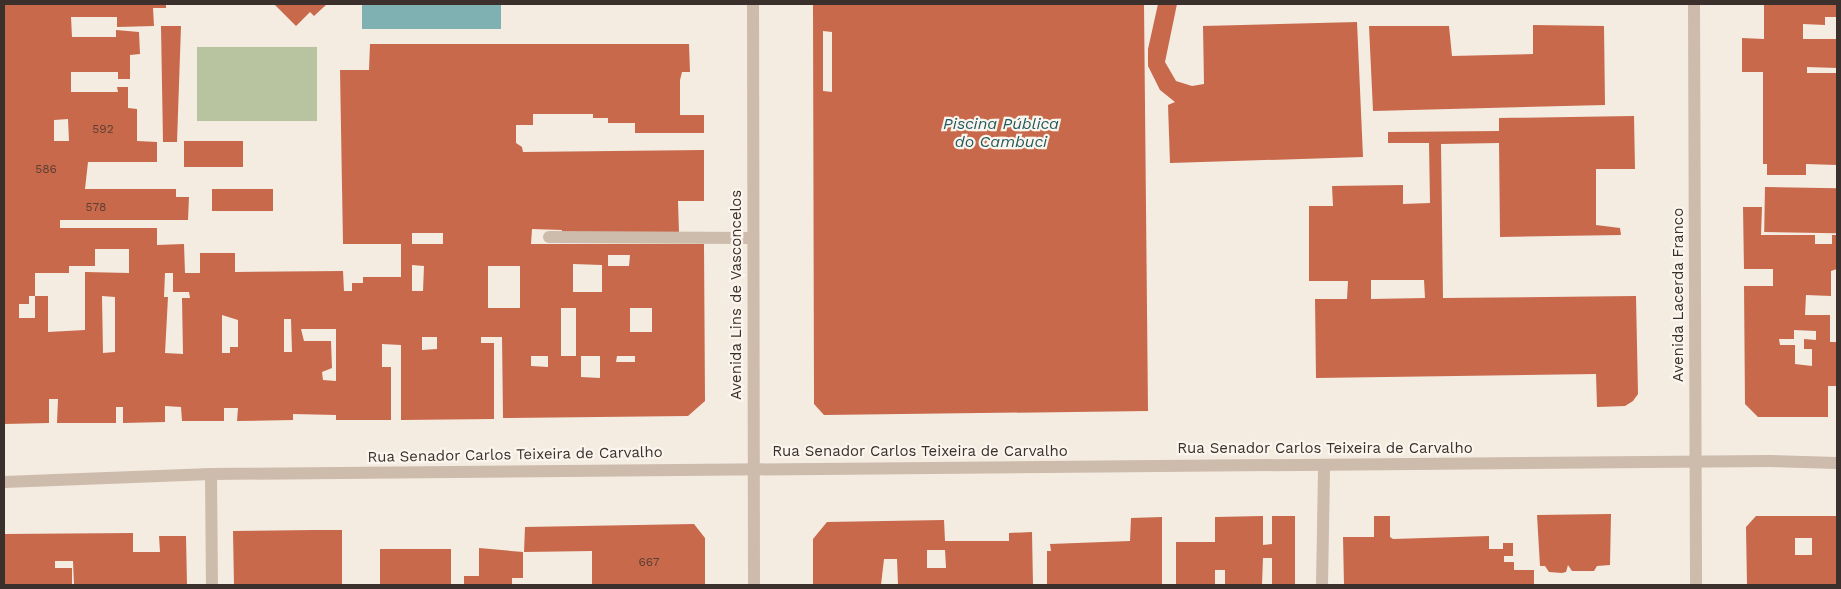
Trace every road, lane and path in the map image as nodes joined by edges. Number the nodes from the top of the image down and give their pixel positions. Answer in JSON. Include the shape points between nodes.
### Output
{"nodes":[{"id":1,"x":753,"y":4,"type":"edge"},
{"id":2,"x":1694,"y":4,"type":"edge"},
{"id":3,"x":549,"y":238,"type":"dead end"},
{"id":4,"x":753,"y":238,"type":"junction"},
{"id":5,"x":1696,"y":462,"type":"junction"},
{"id":6,"x":1837,"y":463,"type":"edge"},
{"id":7,"x":1324,"y":466,"type":"junction"},
{"id":8,"x":754,"y":469,"type":"junction"},
{"id":9,"x":211,"y":474,"type":"junction"},
{"id":10,"x":4,"y":482,"type":"edge"},
{"id":11,"x":212,"y":585,"type":"edge"},
{"id":12,"x":754,"y":585,"type":"edge"},
{"id":13,"x":1322,"y":585,"type":"edge"},
{"id":14,"x":1696,"y":585,"type":"edge"}],
"edges":[{"from":1,"to":4,"type":"street","name":"Avenida Lins de Vasconcelos"},
{"from":2,"to":5,"type":"street","name":"Avenida Lacerda Franco"},
{"from":3,"to":4,"type":"street"},
{"from":4,"to":8,"type":"street","name":"Avenida Lins de Vasconcelos"},
{"from":5,"to":6,"type":"street","name":"Rua Senador Carlos Teixeira de Carvalho"},
{"from":5,"to":7,"type":"street","name":"Rua Senador Carlos Teixeira de Carvalho"},
{"from":5,"to":14,"type":"street","name":"Avenida Lacerda Franco"},
{"from":7,"to":8,"type":"street","name":"Rua Senador Carlos Teixeira de Carvalho"},
{"from":7,"to":13,"type":"street"},
{"from":8,"to":9,"type":"street","name":"Rua Senador Carlos Teixeira de Carvalho"},
{"from":8,"to":12,"type":"street","name":"Avenida Lins de Vasconcelos"},
{"from":9,"to":10,"type":"street","name":"Rua Senador Carlos Teixeira de Carvalho"},
{"from":9,"to":11,"type":"street"}]}
